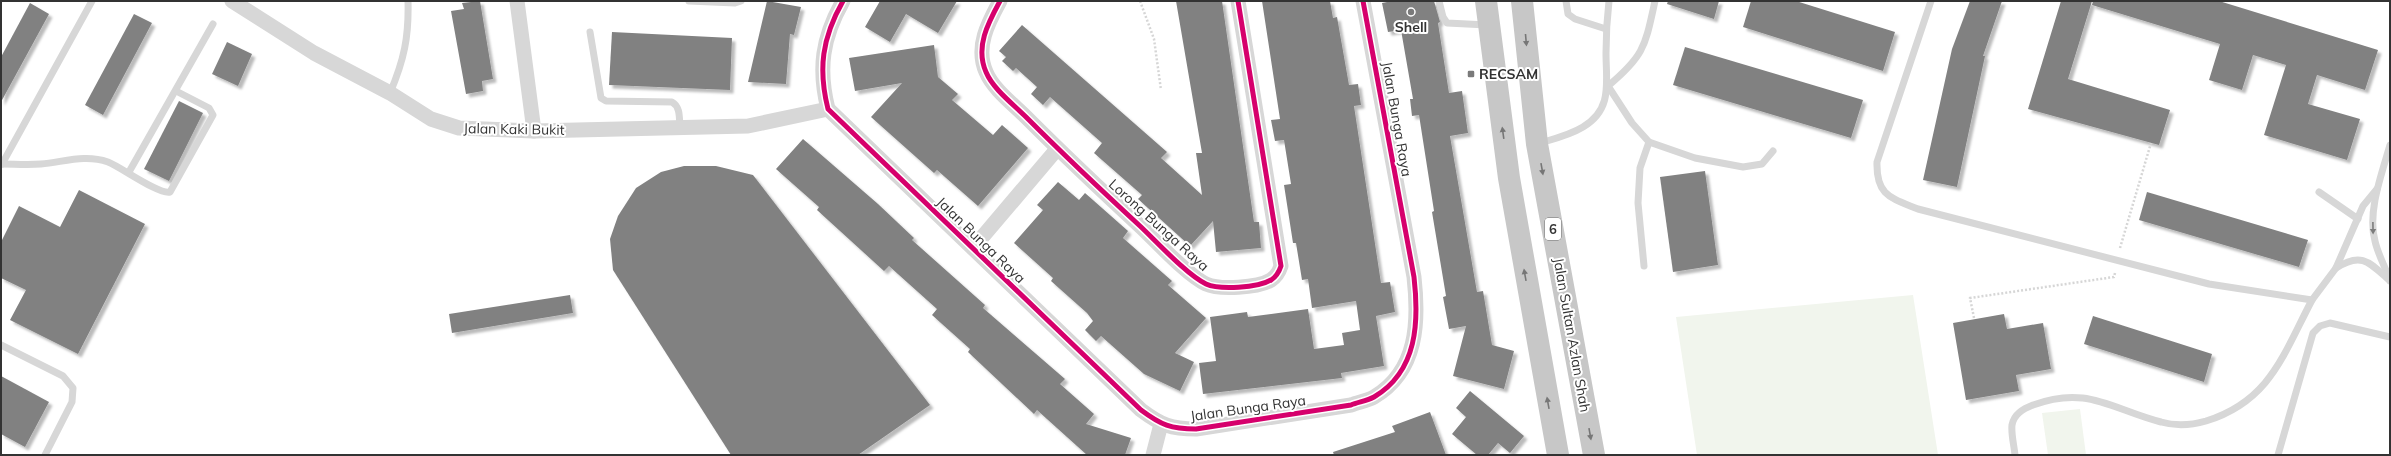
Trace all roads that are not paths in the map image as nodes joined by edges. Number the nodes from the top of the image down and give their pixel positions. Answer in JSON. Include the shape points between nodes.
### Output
{"nodes":[{"id":1,"x":92,"y":1,"type":"edge"},
{"id":2,"x":232,"y":1,"type":"edge"},
{"id":3,"x":408,"y":1,"type":"edge"},
{"id":4,"x":517,"y":1,"type":"edge"},
{"id":5,"x":690,"y":1,"type":"edge"},
{"id":6,"x":741,"y":1,"type":"edge"},
{"id":7,"x":843,"y":1,"type":"edge"},
{"id":8,"x":1000,"y":1,"type":"edge"},
{"id":9,"x":1238,"y":1,"type":"edge"},
{"id":10,"x":1363,"y":1,"type":"edge"},
{"id":11,"x":1439,"y":1,"type":"edge"},
{"id":12,"x":1486,"y":1,"type":"edge"},
{"id":13,"x":1522,"y":1,"type":"edge"},
{"id":14,"x":1566,"y":1,"type":"edge"},
{"id":15,"x":1609,"y":1,"type":"edge"},
{"id":16,"x":1654,"y":1,"type":"edge"},
{"id":17,"x":1931,"y":1,"type":"edge"},
{"id":18,"x":213,"y":24,"type":"dead end"},
{"id":19,"x":1489,"y":25,"type":"junction"},
{"id":20,"x":1606,"y":29,"type":"junction"},
{"id":21,"x":590,"y":32,"type":"dead end"},
{"id":22,"x":1608,"y":86,"type":"junction"},
{"id":23,"x":176,"y":90,"type":"junction"},
{"id":24,"x":390,"y":93,"type":"junction"},
{"id":25,"x":828,"y":109,"type":"junction"},
{"id":26,"x":680,"y":128,"type":"junction"},
{"id":27,"x":534,"y":131,"type":"junction"},
{"id":28,"x":1649,"y":142,"type":"junction"},
{"id":29,"x":1537,"y":144,"type":"junction"},
{"id":30,"x":2390,"y":145,"type":"edge"},
{"id":31,"x":1058,"y":149,"type":"junction"},
{"id":32,"x":1773,"y":151,"type":"dead end"},
{"id":33,"x":1,"y":164,"type":"edge"},
{"id":34,"x":129,"y":172,"type":"junction"},
{"id":35,"x":2377,"y":189,"type":"junction"},
{"id":36,"x":2319,"y":192,"type":"dead end"},
{"id":37,"x":2358,"y":219,"type":"junction"},
{"id":38,"x":973,"y":248,"type":"junction"},
{"id":39,"x":1644,"y":266,"type":"dead end"},
{"id":40,"x":2336,"y":268,"type":"junction"},
{"id":41,"x":2390,"y":282,"type":"edge"},
{"id":42,"x":2312,"y":300,"type":"junction"},
{"id":43,"x":2390,"y":337,"type":"edge"},
{"id":44,"x":1,"y":345,"type":"edge"},
{"id":45,"x":1161,"y":424,"type":"junction"},
{"id":46,"x":45,"y":455,"type":"edge"},
{"id":47,"x":1153,"y":455,"type":"edge"},
{"id":48,"x":1558,"y":455,"type":"edge"},
{"id":49,"x":1594,"y":455,"type":"edge"},
{"id":50,"x":2015,"y":455,"type":"edge"},
{"id":51,"x":2278,"y":455,"type":"edge"}],
"edges":[{"from":1,"to":33,"type":"lane"},
{"from":2,"to":24,"type":"street","name":"Jalan Kaki Bukit","via":[[314,52]]},
{"from":3,"to":24,"type":"lane","via":[[405,53]]},
{"from":4,"to":27,"type":"street"},
{"from":5,"to":6,"type":"lane"},
{"from":7,"to":25,"type":"street","via":[[834,16],[822,55],[821,83]]},
{"from":8,"to":31,"type":"street","name":"Lorong Bunga Raya","via":[[990,18],[980,49],[986,72],[1005,96]]},
{"from":9,"to":31,"type":"street","name":"Lorong Bunga Raya","via":[[1281,258],[1279,273],[1272,280],[1224,288],[1204,283]]},
{"from":10,"to":45,"type":"street","name":"Jalan Bunga Raya","via":[[1414,277],[1418,306],[1412,350],[1401,371],[1388,387],[1373,398],[1351,405],[1196,429],[1178,429]]},
{"from":11,"to":19,"type":"lane","via":[[1447,23]]},
{"from":12,"to":19,"type":"highway"},
{"from":13,"to":29,"type":"highway","name":"Jalan Sultan Azlan Shah","number":"6","one_way":true},
{"from":14,"to":20,"type":"lane","via":[[1568,14]]},
{"from":15,"to":20,"type":"lane"},
{"from":16,"to":22,"type":"lane","via":[[1647,36],[1639,56]]},
{"from":17,"to":42,"type":"lane","via":[[1877,162],[1876,175],[1880,188],[1890,197],[1918,209],[2209,284]]},
{"from":18,"to":23,"type":"lane"},
{"from":48,"to":19,"type":"highway","one_way":true,"via":[[1520,246]]},
{"from":20,"to":22,"type":"lane"},
{"from":21,"to":26,"type":"lane","via":[[601,98],[672,102],[679,111]]},
{"from":22,"to":28,"type":"lane","via":[[1632,123]]},
{"from":22,"to":29,"type":"lane","via":[[1603,106],[1583,128]]},
{"from":23,"to":34,"type":"lane"},
{"from":23,"to":34,"type":"lane","via":[[209,108],[213,115],[174,188],[166,193]]},
{"from":24,"to":27,"type":"street","name":"Jalan Kaki Bukit","via":[[431,119],[459,128]]},
{"from":25,"to":26,"type":"street","name":"Jalan Kaki Bukit","via":[[748,126]]},
{"from":25,"to":38,"type":"street","name":"Jalan Bunga Raya"},
{"from":26,"to":27,"type":"street","name":"Jalan Kaki Bukit"},
{"from":28,"to":32,"type":"lane","via":[[1695,158],[1743,167],[1762,164]]},
{"from":28,"to":39,"type":"lane","via":[[1640,168],[1638,204]]},
{"from":29,"to":49,"type":"highway","name":"Jalan Sultan Azlan Shah","number":"6","one_way":true},
{"from":30,"to":35,"type":"lane"},
{"from":31,"to":38,"type":"street"},
{"from":33,"to":34,"type":"lane","via":[[40,164],[97,158]]},
{"from":35,"to":37,"type":"lane","via":[[2363,206]]},
{"from":35,"to":41,"type":"lane","one_way":true,"via":[[2374,241]]},
{"from":36,"to":37,"type":"lane"},
{"from":37,"to":40,"type":"lane"},
{"from":38,"to":45,"type":"street","name":"Jalan Bunga Raya","via":[[1141,410]]},
{"from":40,"to":41,"type":"lane","via":[[2349,260],[2362,260]]},
{"from":40,"to":42,"type":"lane"},
{"from":42,"to":50,"type":"lane","via":[[2273,374],[2253,398],[2227,413],[2205,421],[2174,424],[2161,422],[2099,400],[2078,396],[2060,397],[2026,408],[2015,417],[2012,424]]},
{"from":43,"to":51,"type":"lane","via":[[2330,323],[2320,326],[2313,333]]},
{"from":44,"to":46,"type":"lane","via":[[63,376],[73,388],[72,402]]},
{"from":45,"to":47,"type":"street"}]}
